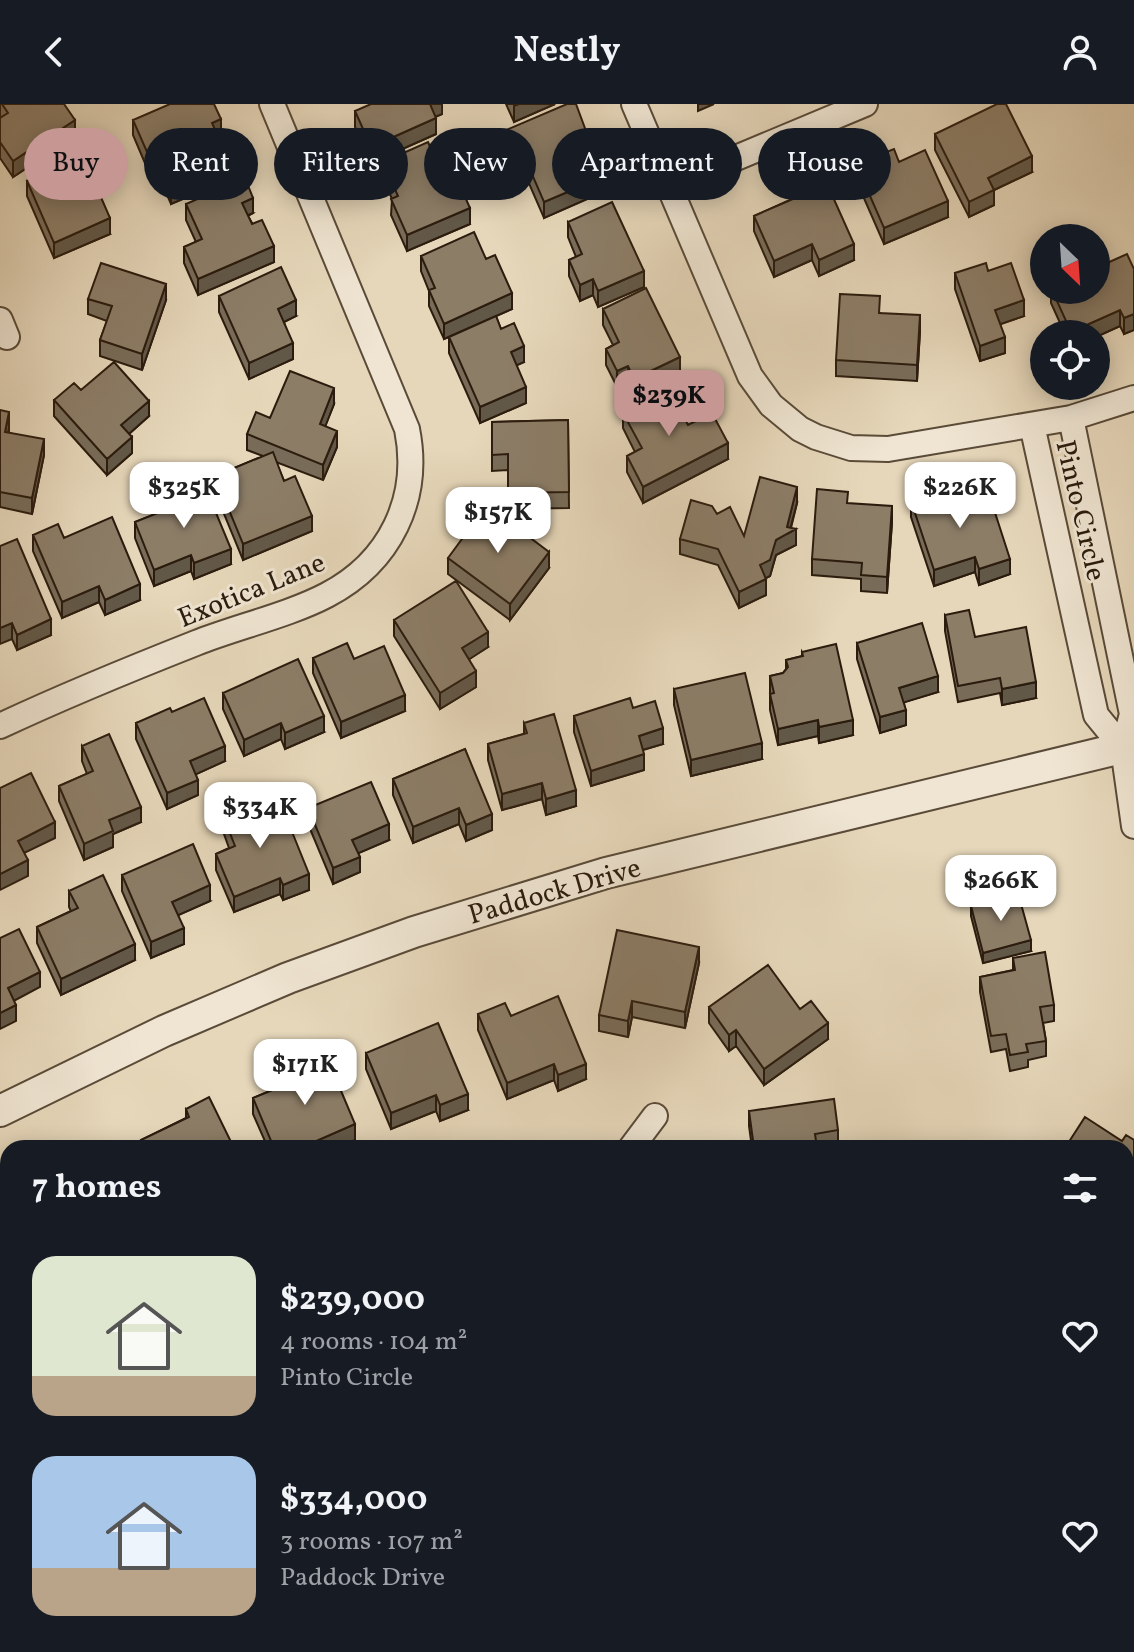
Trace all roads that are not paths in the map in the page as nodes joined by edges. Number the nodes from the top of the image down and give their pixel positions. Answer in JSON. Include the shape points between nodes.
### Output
{"nodes":[{"id":1,"x":272,"y":104,"type":"edge"},
{"id":2,"x":634,"y":104,"type":"edge"},
{"id":3,"x":865,"y":104,"type":"edge"},
{"id":4,"x":644,"y":128,"type":"edge"},
{"id":5,"x":742,"y":155,"type":"edge"},
{"id":6,"x":675,"y":200,"type":"edge"},
{"id":7,"x":1134,"y":398,"type":"edge"},
{"id":8,"x":1071,"y":418,"type":"junction"},
{"id":9,"x":1032,"y":425,"type":"junction"},
{"id":10,"x":0,"y":726,"type":"edge"},
{"id":11,"x":1128,"y":747,"type":"edge"},
{"id":12,"x":1134,"y":826,"type":"edge"},
{"id":13,"x":0,"y":1111,"type":"edge"},
{"id":14,"x":655,"y":1116,"type":"dead end"},
{"id":15,"x":637,"y":1140,"type":"edge"}],
"edges":[{"from":1,"to":10,"type":"street","name":"Exotica Lane","via":[[407,429],[411,475],[400,519],[382,551],[356,578],[324,596],[197,642]]},
{"from":2,"to":4,"type":"street","name":"Pinto Circle"},
{"from":3,"to":5,"type":"street"},
{"from":6,"to":9,"type":"street","name":"Pinto Circle","via":[[750,376],[771,405],[800,429],[851,448],[888,449]]},
{"from":7,"to":8,"type":"street"},
{"from":8,"to":9,"type":"street","name":"Pinto Circle"},
{"from":8,"to":11,"type":"street","name":"Pinto Circle","via":[[1132,714]]},
{"from":9,"to":11,"type":"street","name":"Pinto Circle","via":[[1096,715]]},
{"from":11,"to":12,"type":"street"},
{"from":11,"to":13,"type":"street","name":"Paddock Drive","via":[[606,873],[428,927],[164,1031]]},
{"from":14,"to":15,"type":"street"}]}
